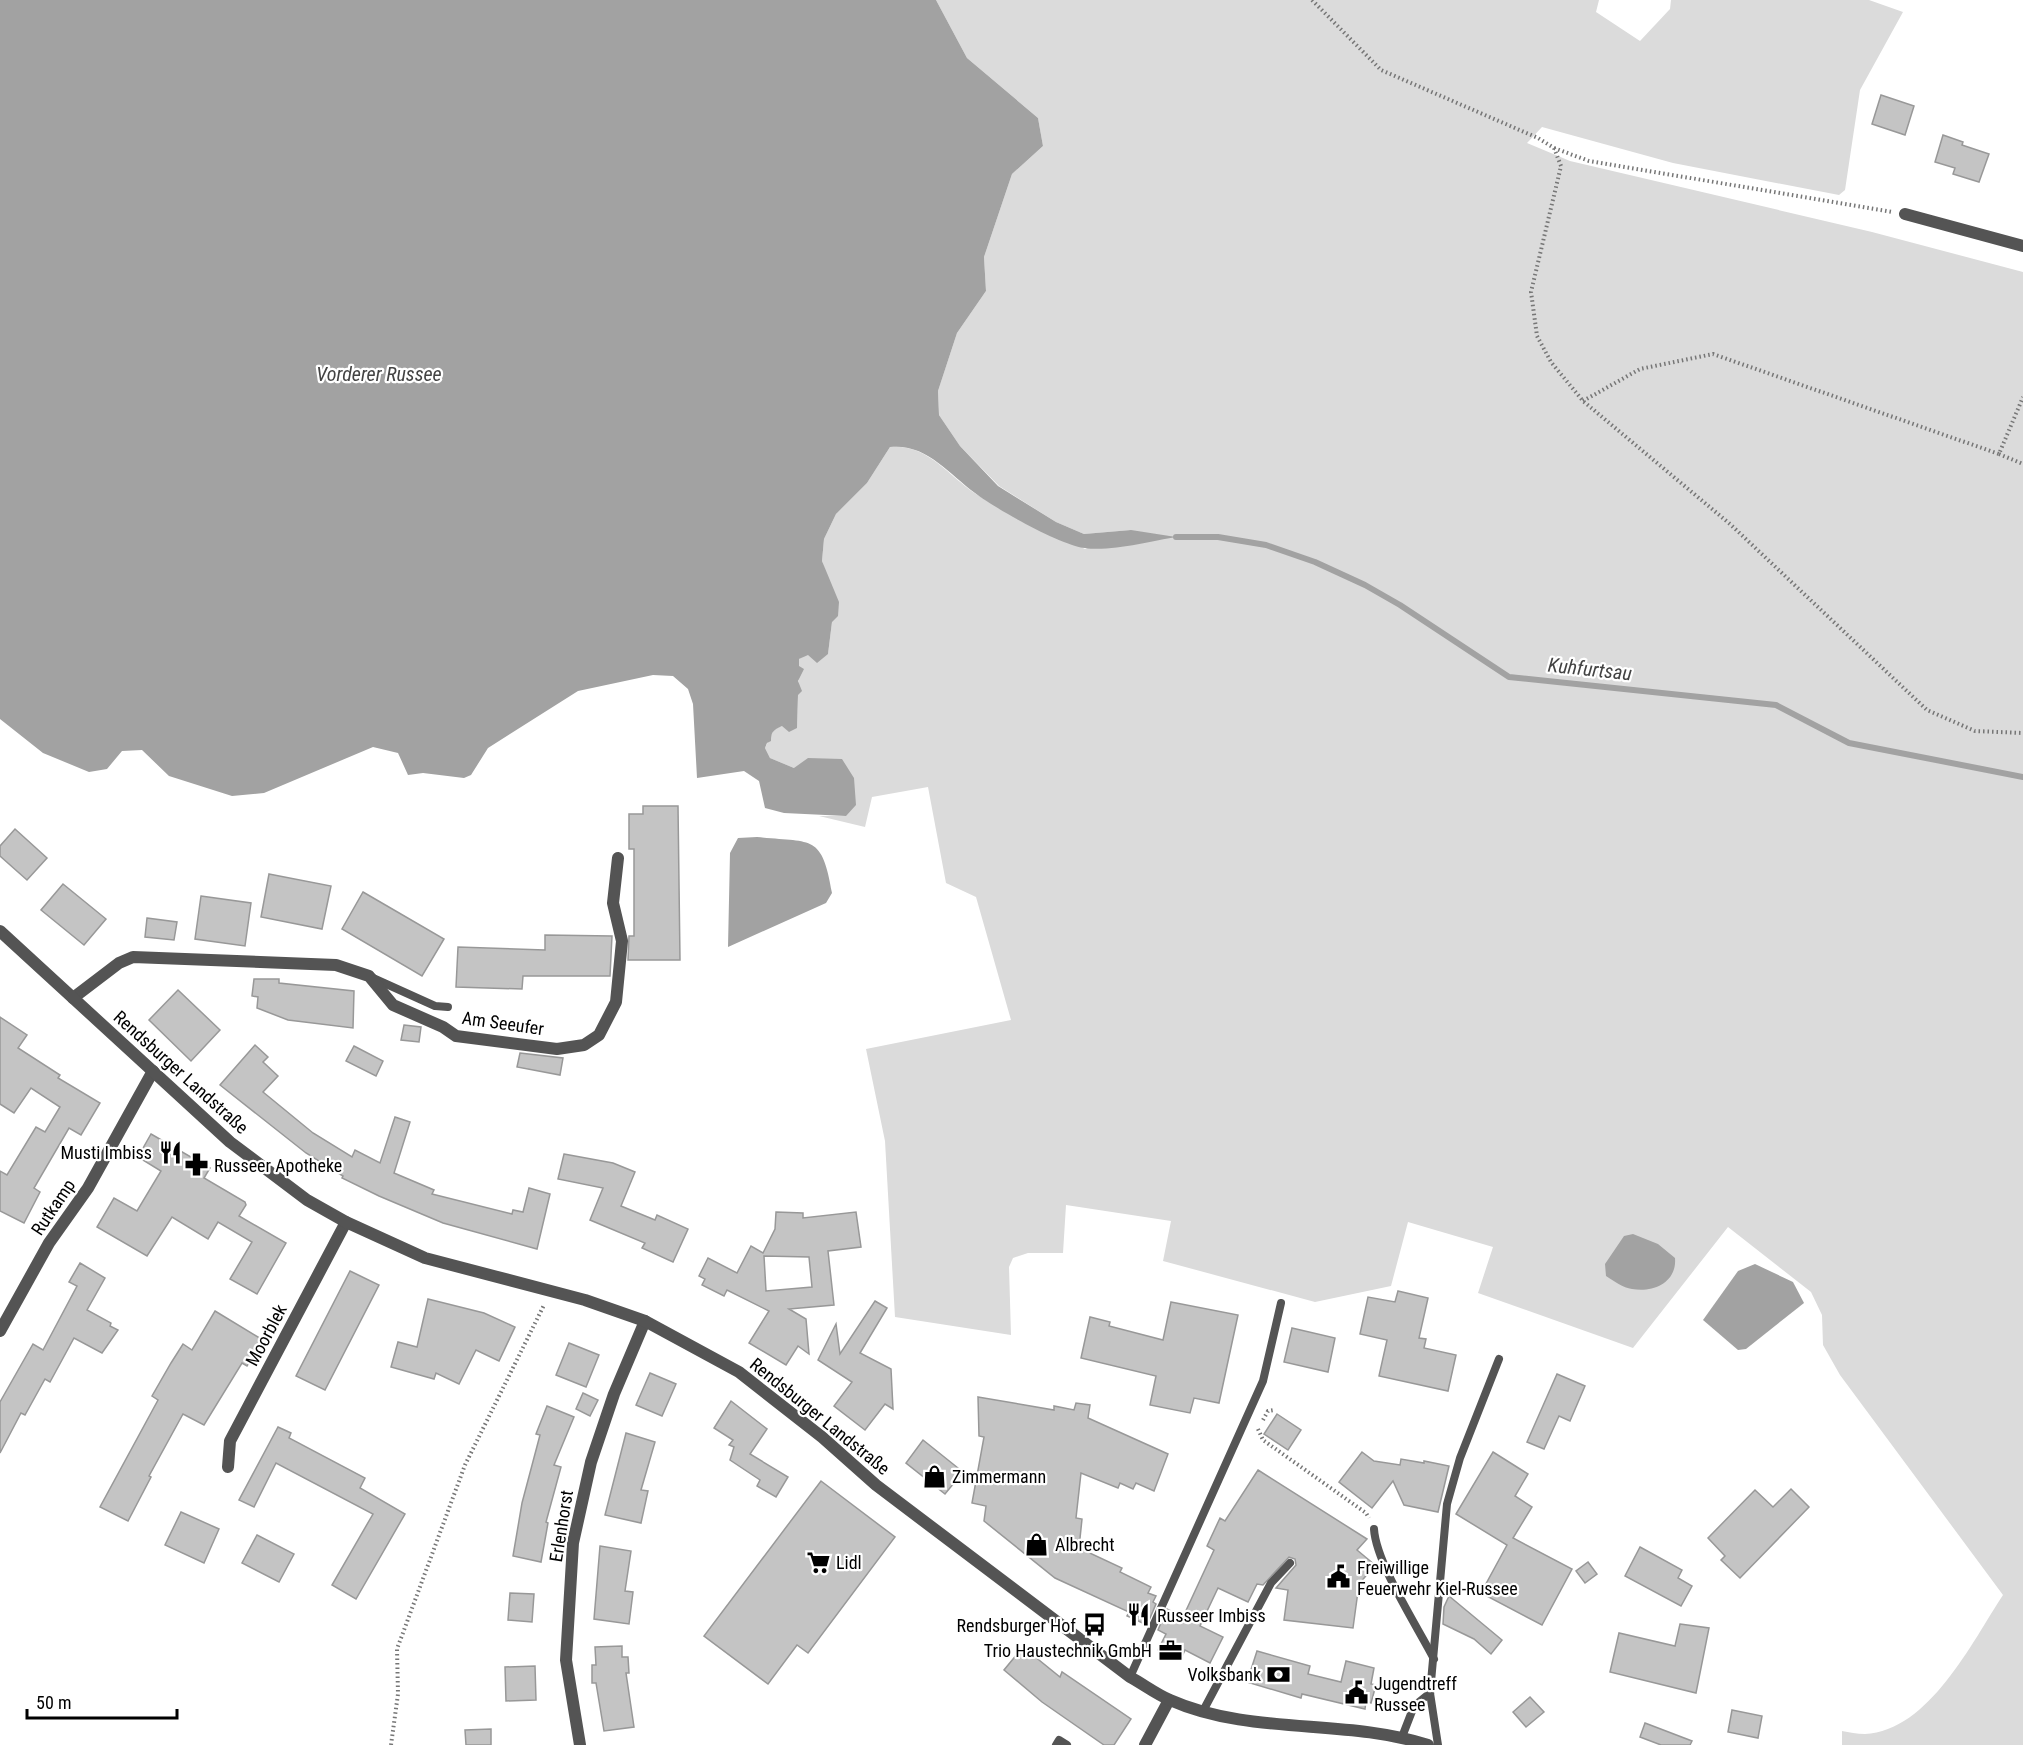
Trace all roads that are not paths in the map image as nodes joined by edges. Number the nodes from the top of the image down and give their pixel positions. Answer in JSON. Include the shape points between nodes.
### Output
{"nodes":[{"id":1,"x":1905,"y":214,"type":"road end"},
{"id":2,"x":2023,"y":246,"type":"edge"},
{"id":3,"x":618,"y":858,"type":"dead end"},
{"id":4,"x":0,"y":931,"type":"edge"},
{"id":5,"x":369,"y":976,"type":"junction"},
{"id":6,"x":73,"y":998,"type":"junction"},
{"id":7,"x":448,"y":1007,"type":"dead end"},
{"id":8,"x":153,"y":1071,"type":"junction"},
{"id":9,"x":346,"y":1222,"type":"junction"},
{"id":10,"x":1281,"y":1303,"type":"dead end"},
{"id":11,"x":645,"y":1322,"type":"junction"},
{"id":12,"x":0,"y":1331,"type":"edge"},
{"id":13,"x":1499,"y":1359,"type":"dead end"},
{"id":14,"x":228,"y":1467,"type":"dead end"},
{"id":15,"x":1374,"y":1529,"type":"road end"},
{"id":16,"x":1290,"y":1563,"type":"dead end"},
{"id":17,"x":1434,"y":1659,"type":"junction"},
{"id":18,"x":1130,"y":1677,"type":"junction"},
{"id":19,"x":1430,"y":1693,"type":"junction"},
{"id":20,"x":1169,"y":1700,"type":"junction"},
{"id":21,"x":1203,"y":1711,"type":"junction"},
{"id":22,"x":1402,"y":1737,"type":"junction"},
{"id":23,"x":580,"y":1745,"type":"edge"},
{"id":24,"x":1056,"y":1745,"type":"edge"},
{"id":25,"x":1067,"y":1745,"type":"edge"},
{"id":26,"x":1145,"y":1745,"type":"edge"},
{"id":27,"x":1428,"y":1745,"type":"edge"},
{"id":28,"x":1438,"y":1745,"type":"edge"}],
"edges":[{"from":1,"to":2,"type":"street"},
{"from":3,"to":5,"type":"street","name":"Am Seeufer","via":[[613,903],[622,941],[616,1002],[599,1035],[584,1045],[557,1049],[456,1036],[393,1005]]},
{"from":4,"to":6,"type":"street","name":"Rendsburger Landstraße"},
{"from":5,"to":6,"type":"street","via":[[336,964],[132,957]]},
{"from":5,"to":7,"type":"lane","via":[[435,1006]]},
{"from":6,"to":8,"type":"street","name":"Rendsburger Landstraße"},
{"from":8,"to":9,"type":"street","name":"Rendsburger Landstraße","via":[[273,1176]]},
{"from":8,"to":12,"type":"street","name":"Rutkamp","via":[[88,1188],[49,1243]]},
{"from":9,"to":11,"type":"street","name":"Rendsburger Landstraße","via":[[424,1258],[551,1291]]},
{"from":9,"to":14,"type":"street","name":"Moorblek","via":[[230,1442]]},
{"from":10,"to":18,"type":"lane","via":[[1263,1381]]},
{"from":11,"to":18,"type":"street","name":"Rendsburger Landstraße","via":[[739,1372],[876,1485]]},
{"from":11,"to":23,"type":"street","name":"Erlenhorst","via":[[614,1394],[591,1462],[573,1543],[567,1660]]},
{"from":13,"to":17,"type":"lane","via":[[1460,1458],[1447,1504]]},
{"from":15,"to":17,"type":"lane","via":[[1375,1544],[1384,1564]]},
{"from":16,"to":21,"type":"lane","via":[[1271,1583]]},
{"from":17,"to":19,"type":"lane"},
{"from":18,"to":20,"type":"street","name":"Rendsburger Landstraße"},
{"from":19,"to":22,"type":"lane","via":[[1414,1706]]},
{"from":19,"to":28,"type":"lane"},
{"from":20,"to":21,"type":"street","name":"Rendsburger Landstraße"},
{"from":20,"to":26,"type":"street"},
{"from":21,"to":22,"type":"street","name":"Rendsburger Landstraße","via":[[1247,1720]]},
{"from":22,"to":27,"type":"street","name":"Rendsburger Landstraße"},
{"from":24,"to":25,"type":"lane","via":[[1059,1740]]}]}
